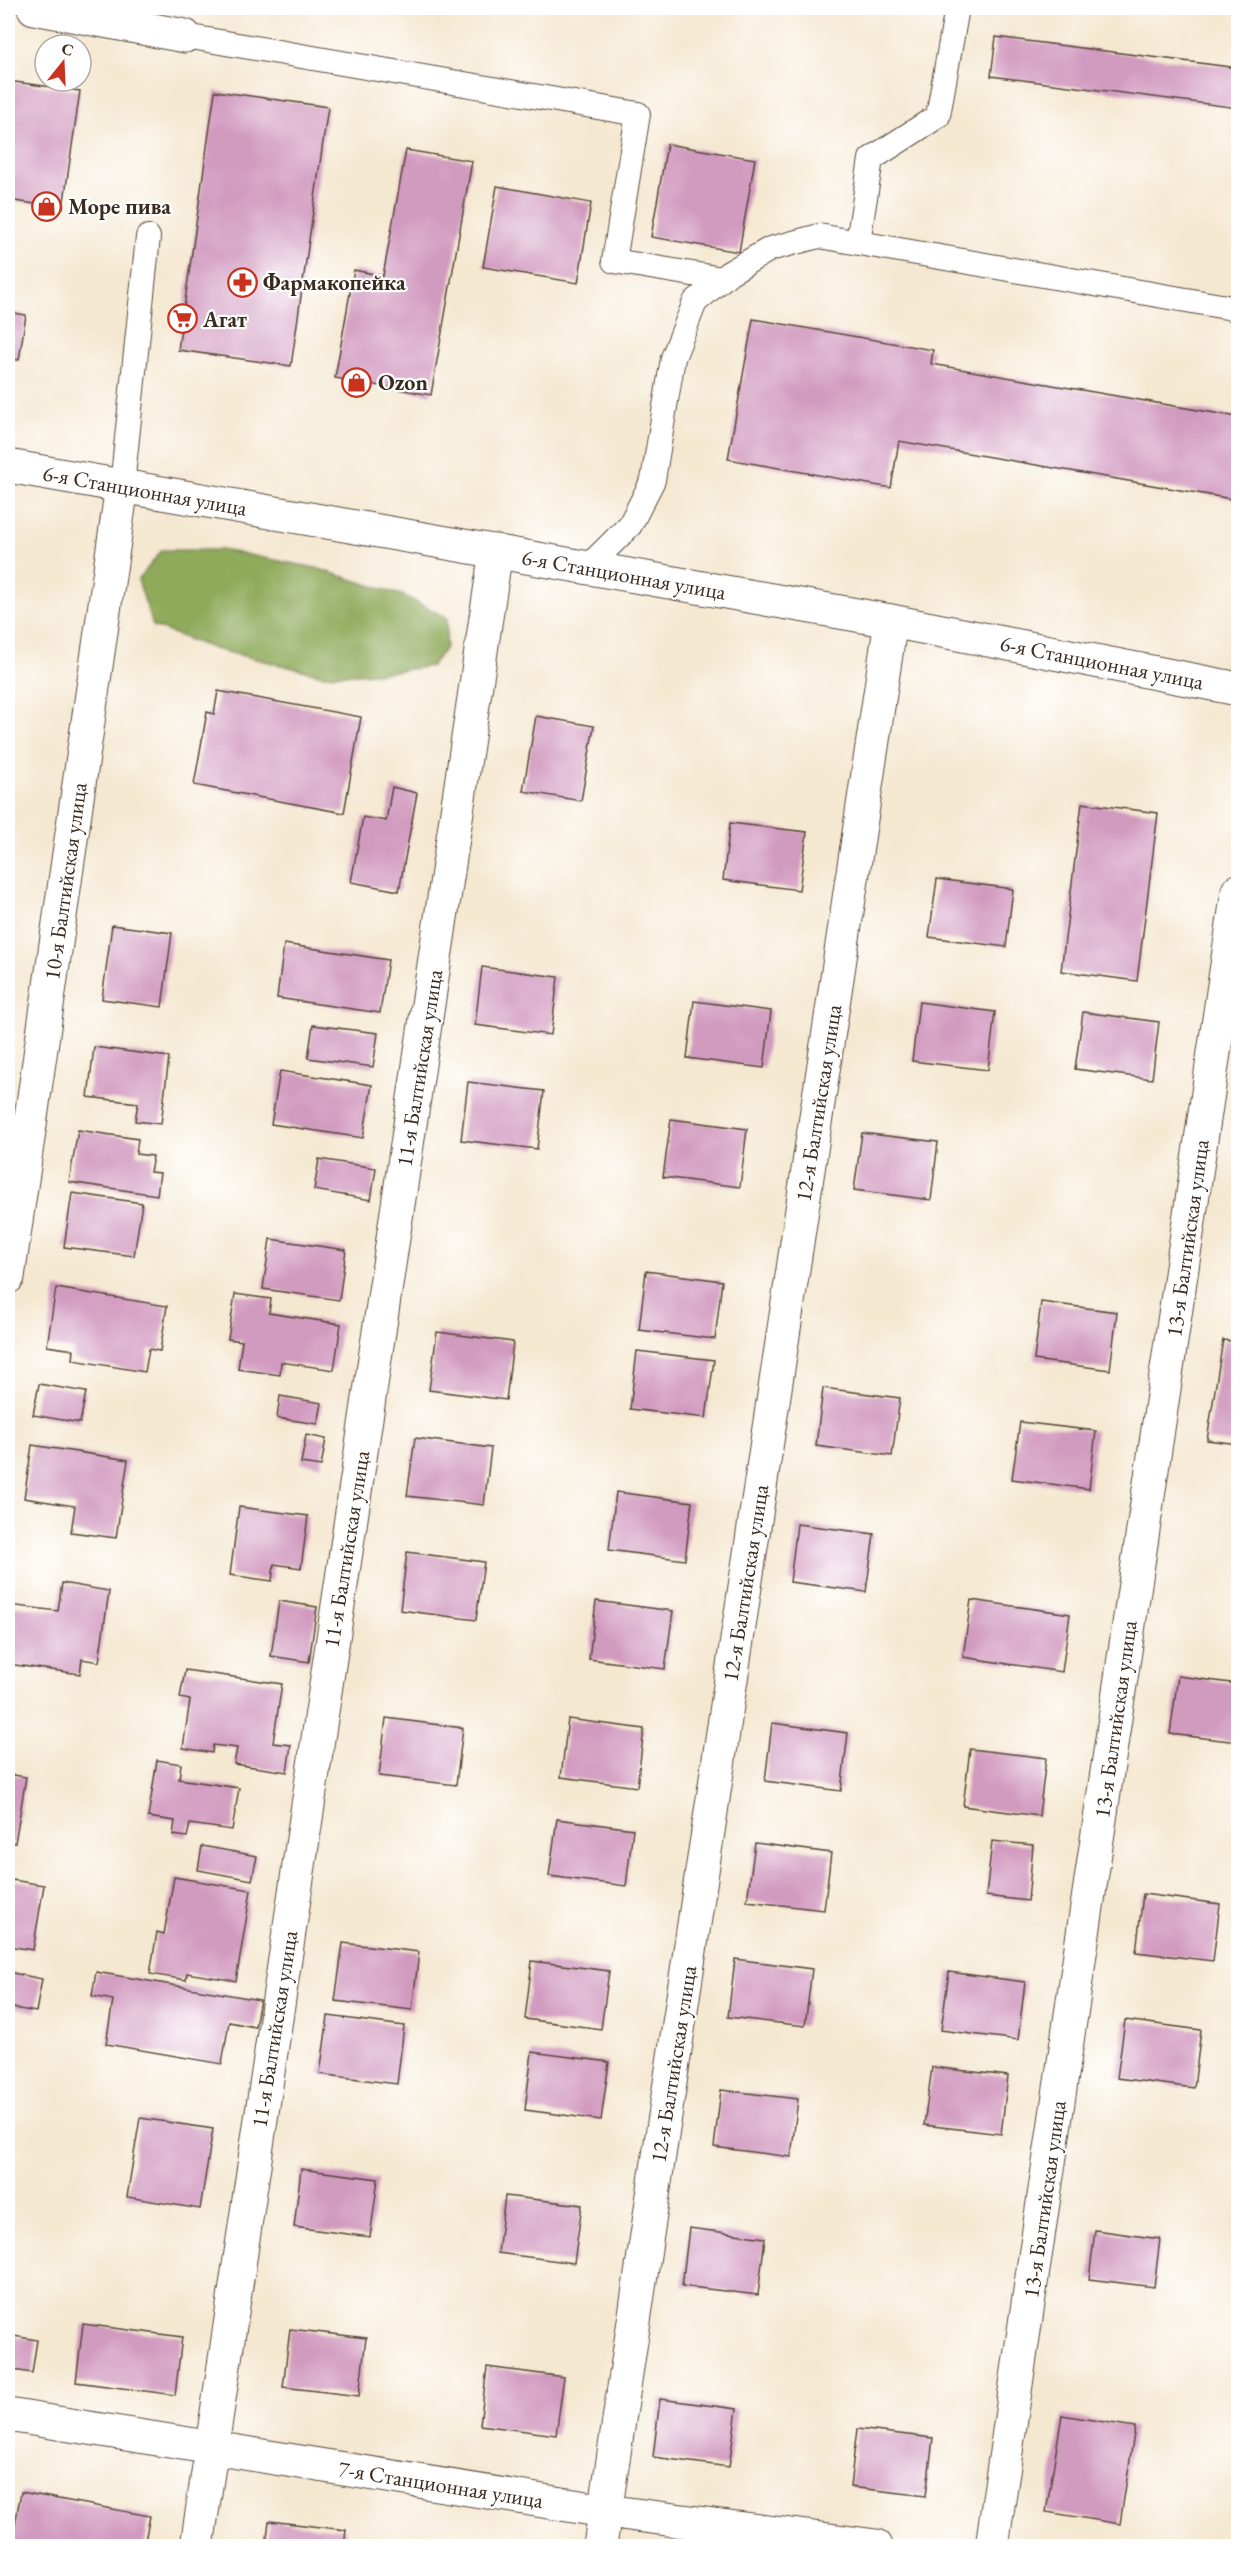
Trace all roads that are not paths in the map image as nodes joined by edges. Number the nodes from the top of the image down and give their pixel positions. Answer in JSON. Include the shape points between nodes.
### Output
{"nodes":[{"id":1,"x":34,"y":8,"type":"edge"},
{"id":2,"x":957,"y":8,"type":"edge"},
{"id":3,"x":185,"y":36,"type":"joint"},
{"id":4,"x":148,"y":237,"type":"dead end"},
{"id":5,"x":858,"y":242,"type":"junction"},
{"id":6,"x":722,"y":279,"type":"junction"},
{"id":7,"x":1239,"y":309,"type":"edge"},
{"id":8,"x":8,"y":466,"type":"edge"},
{"id":9,"x":122,"y":486,"type":"junction"},
{"id":10,"x":496,"y":551,"type":"junction"},
{"id":11,"x":588,"y":567,"type":"junction"},
{"id":12,"x":891,"y":621,"type":"junction"},
{"id":13,"x":1239,"y":689,"type":"edge"},
{"id":14,"x":1239,"y":891,"type":"edge"},
{"id":15,"x":8,"y":1277,"type":"edge"},
{"id":16,"x":8,"y":2415,"type":"edge"},
{"id":17,"x":212,"y":2446,"type":"junction"},
{"id":18,"x":605,"y":2511,"type":"junction"},
{"id":19,"x":197,"y":2547,"type":"edge"},
{"id":20,"x":600,"y":2547,"type":"edge"},
{"id":21,"x":876,"y":2547,"type":"edge"},
{"id":22,"x":992,"y":2547,"type":"edge"}],
"edges":[{"from":1,"to":3,"type":"street"},
{"from":2,"to":5,"type":"lane","via":[[938,116],[872,159]]},
{"from":3,"to":6,"type":"lane","via":[[638,114],[614,261]]},
{"from":4,"to":9,"type":"lane"},
{"from":5,"to":6,"type":"lane","via":[[819,236],[770,249]]},
{"from":5,"to":7,"type":"lane"},
{"from":6,"to":11,"type":"lane","via":[[695,302],[673,358],[653,480],[630,525]]},
{"from":8,"to":9,"type":"street","name":"6-я Станционная улица"},
{"from":9,"to":10,"type":"street","name":"6-я Станционная улица"},
{"from":9,"to":15,"type":"street","name":"10-я Балтийская улица"},
{"from":10,"to":11,"type":"street","name":"6-я Станционная улица"},
{"from":10,"to":17,"type":"street","name":"11-я Балтийская улица"},
{"from":11,"to":12,"type":"street","name":"6-я Станционная улица"},
{"from":12,"to":13,"type":"street","name":"6-я Станционная улица"},
{"from":12,"to":18,"type":"street","name":"12-я Балтийская улица"},
{"from":14,"to":22,"type":"street","name":"13-я Балтийская улица"},
{"from":16,"to":17,"type":"street","name":"7-я Станционная улица"},
{"from":17,"to":18,"type":"street","name":"7-я Станционная улица"},
{"from":17,"to":19,"type":"street","name":"11-я Балтийская улица"},
{"from":18,"to":20,"type":"street","name":"12-я Балтийская улица"},
{"from":18,"to":21,"type":"street","name":"7-я Станционная улица"}]}
